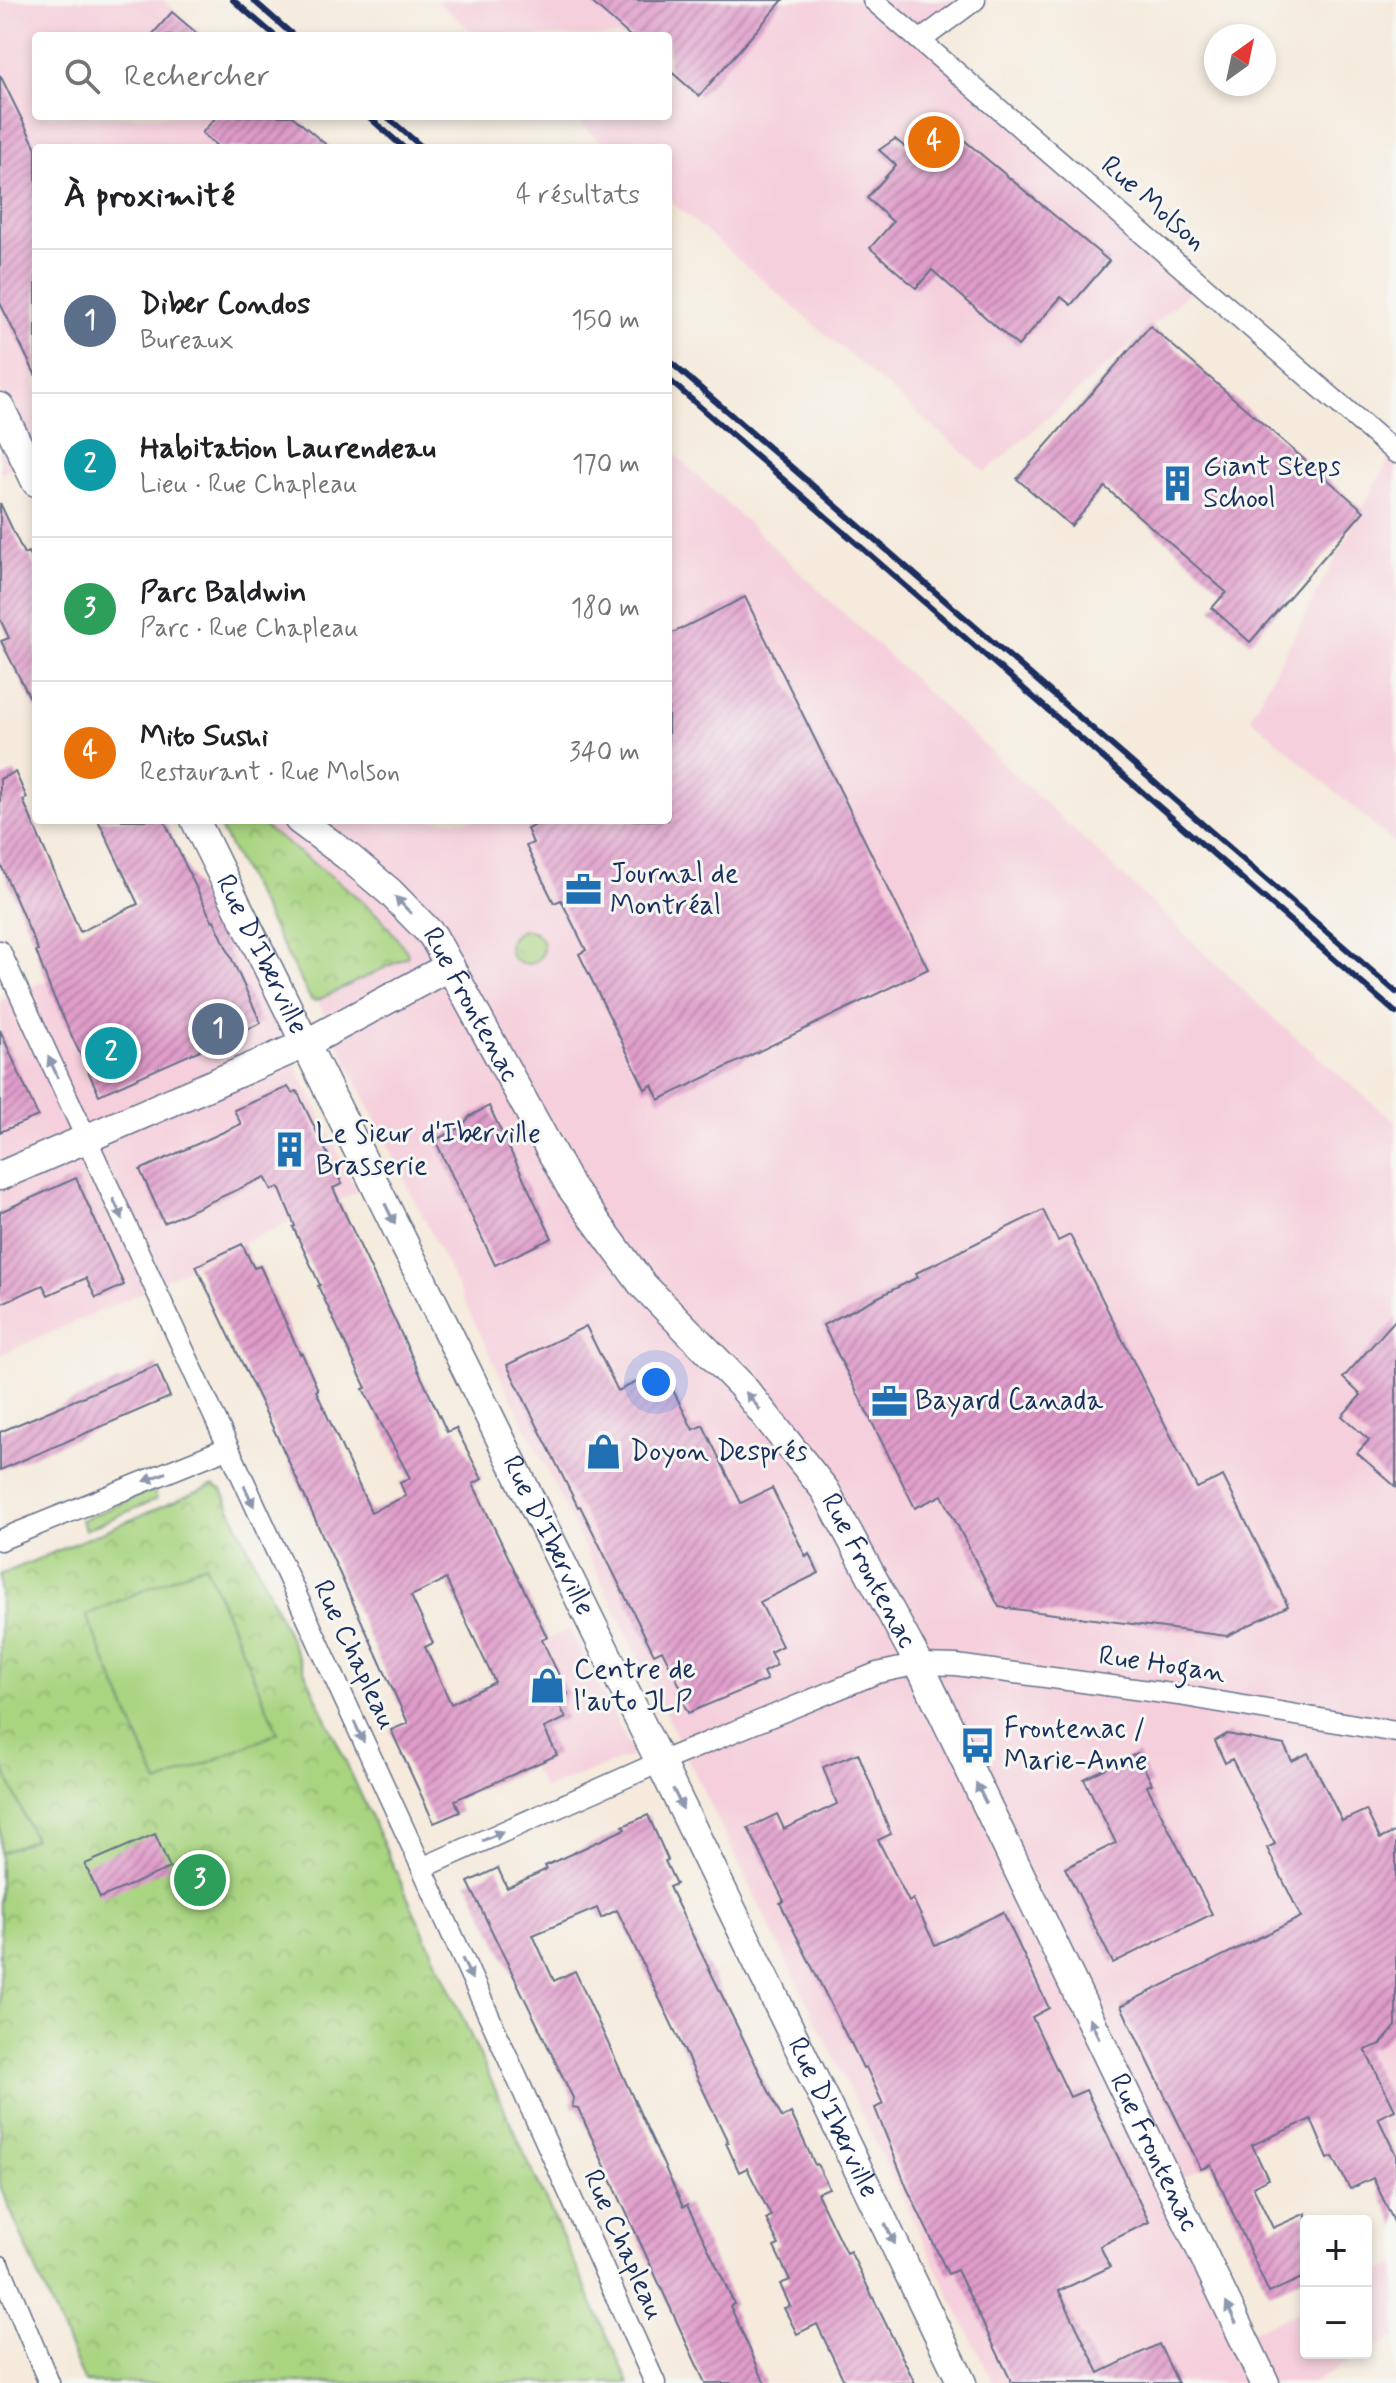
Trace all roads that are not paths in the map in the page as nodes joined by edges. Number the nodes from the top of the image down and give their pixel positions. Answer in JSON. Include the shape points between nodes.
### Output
{"nodes":[{"id":1,"x":873,"y":0,"type":"edge"},
{"id":2,"x":975,"y":0,"type":"edge"},
{"id":3,"x":921,"y":40,"type":"junction"},
{"id":4,"x":0,"y":407,"type":"edge"},
{"id":5,"x":1396,"y":453,"type":"edge"},
{"id":6,"x":32,"y":474,"type":"edge"},
{"id":7,"x":197,"y":824,"type":"edge"},
{"id":8,"x":304,"y":824,"type":"edge"},
{"id":9,"x":0,"y":951,"type":"edge"},
{"id":10,"x":450,"y":966,"type":"junction"},
{"id":11,"x":305,"y":1044,"type":"junction"},
{"id":12,"x":85,"y":1138,"type":"junction"},
{"id":13,"x":0,"y":1176,"type":"edge"},
{"id":14,"x":227,"y":1448,"type":"junction"},
{"id":15,"x":0,"y":1540,"type":"edge"},
{"id":16,"x":919,"y":1664,"type":"junction"},
{"id":17,"x":1396,"y":1732,"type":"edge"},
{"id":18,"x":660,"y":1762,"type":"junction"},
{"id":19,"x":422,"y":1868,"type":"junction"},
{"id":20,"x":0,"y":2266,"type":"edge"},
{"id":21,"x":49,"y":2383,"type":"edge"},
{"id":22,"x":655,"y":2383,"type":"edge"},
{"id":23,"x":962,"y":2383,"type":"edge"},
{"id":24,"x":1265,"y":2383,"type":"edge"}],
"edges":[{"from":1,"to":3,"type":"street","name":"Rue Molson"},
{"from":2,"to":3,"type":"street"},
{"from":3,"to":5,"type":"street","name":"Rue Molson"},
{"from":4,"to":6,"type":"main road"},
{"from":7,"to":11,"type":"main road","name":"Rue D'Iberville"},
{"from":10,"to":8,"type":"main road","name":"Rue Frontenac","one_way":true,"via":[[433,936],[390,892]]},
{"from":12,"to":9,"type":"street","name":"Rue Chapleau","one_way":true},
{"from":10,"to":11,"type":"main road"},
{"from":16,"to":10,"type":"main road","name":"Rue Frontenac","one_way":true,"via":[[825,1490],[741,1385],[642,1284],[570,1186]]},
{"from":11,"to":12,"type":"main road"},
{"from":11,"to":18,"type":"main road","name":"Rue D'Iberville","one_way":true},
{"from":12,"to":13,"type":"main road"},
{"from":12,"to":14,"type":"street","name":"Rue Chapleau","one_way":true},
{"from":14,"to":15,"type":"street","one_way":true},
{"from":14,"to":19,"type":"street","name":"Rue Chapleau","one_way":true},
{"from":16,"to":17,"type":"street","name":"Rue Hogan","via":[[1179,1695]]},
{"from":16,"to":18,"type":"street","name":"Rue Hogan","via":[[877,1673]]},
{"from":24,"to":16,"type":"main road","name":"Rue Frontenac","one_way":true},
{"from":19,"to":18,"type":"street","name":"Rue Hogan","one_way":true},
{"from":18,"to":23,"type":"main road","name":"Rue D'Iberville","one_way":true},
{"from":19,"to":22,"type":"street","name":"Rue Chapleau","one_way":true},
{"from":20,"to":21,"type":"street"}]}
